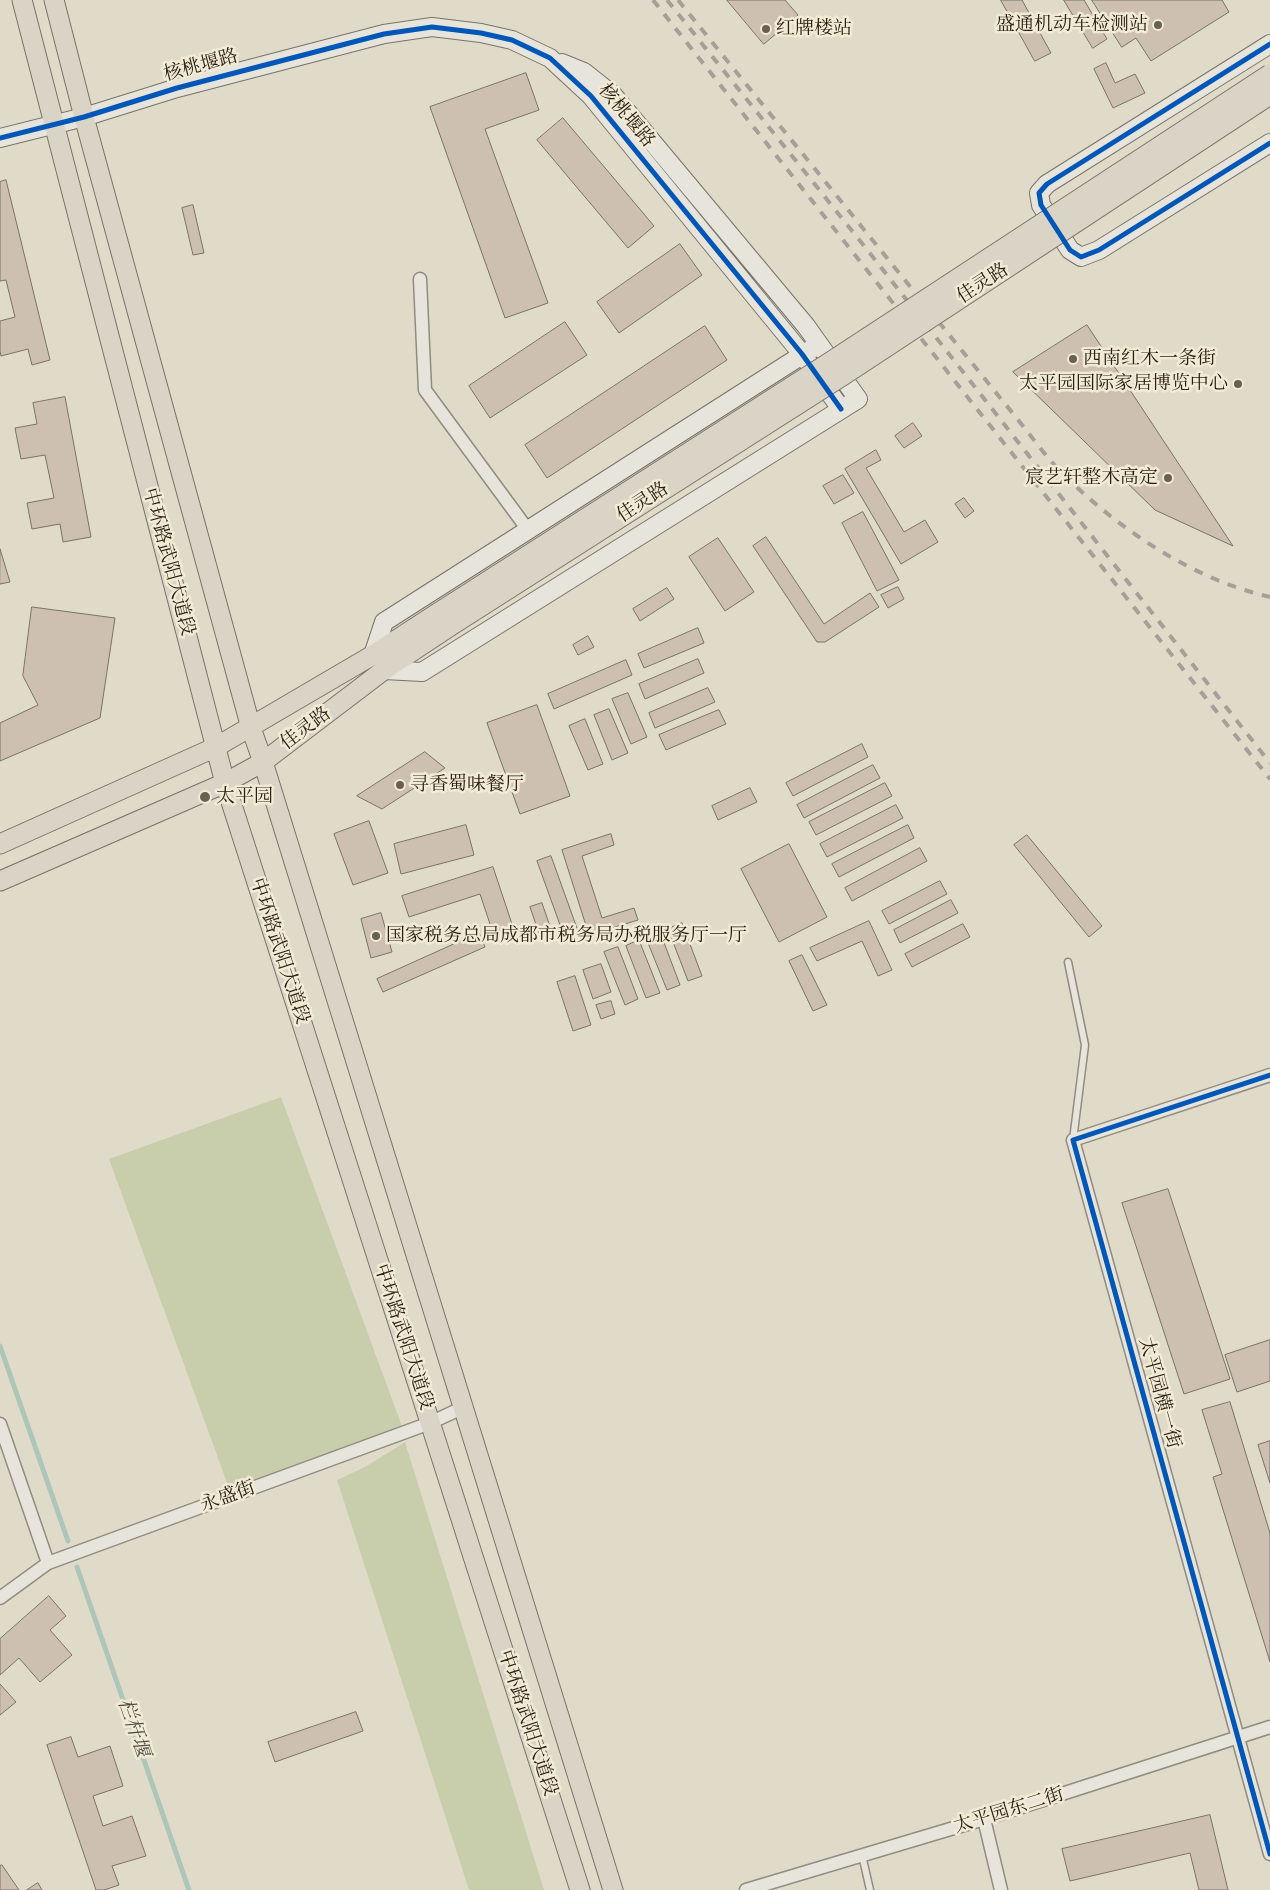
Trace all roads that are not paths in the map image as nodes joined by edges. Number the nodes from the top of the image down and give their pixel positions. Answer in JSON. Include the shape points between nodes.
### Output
{"nodes":[{"id":1,"x":22,"y":0,"type":"edge"},
{"id":2,"x":54,"y":0,"type":"edge"},
{"id":3,"x":1270,"y":44,"type":"edge"},
{"id":4,"x":550,"y":58,"type":"junction"},
{"id":5,"x":1270,"y":74,"type":"edge"},
{"id":6,"x":1270,"y":95,"type":"edge"},
{"id":7,"x":84,"y":117,"type":"junction"},
{"id":8,"x":54,"y":125,"type":"junction"},
{"id":9,"x":0,"y":138,"type":"edge"},
{"id":10,"x":1270,"y":143,"type":"edge"},
{"id":11,"x":420,"y":279,"type":"dead end"},
{"id":12,"x":820,"y":344,"type":"junction"},
{"id":13,"x":802,"y":354,"type":"junction"},
{"id":14,"x":842,"y":409,"type":"junction"},
{"id":15,"x":528,"y":530,"type":"junction"},
{"id":16,"x":443,"y":621,"type":"junction"},
{"id":17,"x":378,"y":662,"type":"junction"},
{"id":18,"x":251,"y":728,"type":"junction"},
{"id":19,"x":216,"y":747,"type":"junction"},
{"id":20,"x":263,"y":762,"type":"junction"},
{"id":21,"x":225,"y":783,"type":"junction"},
{"id":22,"x":0,"y":844,"type":"edge"},
{"id":23,"x":0,"y":881,"type":"edge"},
{"id":24,"x":1068,"y":962,"type":"dead end"},
{"id":25,"x":1270,"y":1075,"type":"edge"},
{"id":26,"x":1073,"y":1140,"type":"junction"},
{"id":27,"x":464,"y":1408,"type":"junction"},
{"id":28,"x":430,"y":1422,"type":"junction"},
{"id":29,"x":0,"y":1424,"type":"edge"},
{"id":30,"x":48,"y":1563,"type":"junction"},
{"id":31,"x":0,"y":1598,"type":"edge"},
{"id":32,"x":1270,"y":1727,"type":"edge"},
{"id":33,"x":1238,"y":1738,"type":"junction"},
{"id":34,"x":984,"y":1819,"type":"junction"},
{"id":35,"x":1270,"y":1854,"type":"edge"},
{"id":36,"x":862,"y":1855,"type":"junction"},
{"id":37,"x":580,"y":1890,"type":"edge"},
{"id":38,"x":613,"y":1890,"type":"edge"},
{"id":39,"x":746,"y":1890,"type":"edge"},
{"id":40,"x":870,"y":1890,"type":"edge"},
{"id":41,"x":1001,"y":1890,"type":"edge"}],
"edges":[{"from":1,"to":8,"type":"main road","name":"中环路武阳大道段"},
{"from":2,"to":7,"type":"main road","name":"中环路武阳大道段"},
{"from":3,"to":10,"type":"street","via":[[1047,184],[1039,193],[1041,205],[1070,250],[1081,257],[1098,250]]},
{"from":4,"to":7,"type":"street","name":"核桃堰路","via":[[512,40],[481,33],[432,28],[384,34],[177,88]]},
{"from":4,"to":12,"type":"street","via":[[584,72],[613,95]]},
{"from":4,"to":13,"type":"street","name":"核桃堰路","via":[[591,96]]},
{"from":5,"to":16,"type":"main road","name":"佳灵路","bridge":true},
{"from":6,"to":16,"type":"main road","name":"佳灵路","bridge":true,"via":[[844,375]]},
{"from":7,"to":8,"type":"street","name":"核桃堰路"},
{"from":7,"to":18,"type":"main road","name":"中环路武阳大道段"},
{"from":8,"to":9,"type":"street","name":"核桃堰路"},
{"from":8,"to":19,"type":"main road","name":"中环路武阳大道段"},
{"from":11,"to":15,"type":"street","via":[[425,390]]},
{"from":12,"to":13,"type":"street"},
{"from":12,"to":14,"type":"street","via":[[858,399]]},
{"from":13,"to":14,"type":"street","name":"核桃堰路"},
{"from":13,"to":15,"type":"street"},
{"from":14,"to":17,"type":"street","via":[[422,672]]},
{"from":15,"to":17,"type":"street","via":[[384,622]]},
{"from":16,"to":17,"type":"main road","name":"佳灵路"},
{"from":17,"to":18,"type":"main road","name":"佳灵路"},
{"from":17,"to":20,"type":"main road","name":"佳灵路"},
{"from":18,"to":19,"type":"main road","name":"佳灵路"},
{"from":18,"to":20,"type":"main road","name":"中环路武阳大道段"},
{"from":19,"to":21,"type":"main road","name":"中环路武阳大道段"},
{"from":19,"to":22,"type":"main road","name":"佳灵路"},
{"from":20,"to":21,"type":"main road","name":"佳灵路"},
{"from":20,"to":27,"type":"main road","name":"中环路武阳大道段"},
{"from":21,"to":23,"type":"main road","name":"佳灵路"},
{"from":21,"to":28,"type":"main road","name":"中环路武阳大道段"},
{"from":24,"to":26,"type":"lane","via":[[1085,1045]]},
{"from":25,"to":26,"type":"street"},
{"from":26,"to":33,"type":"street","name":"太平园横一街"},
{"from":27,"to":28,"type":"street","name":"永盛街"},
{"from":27,"to":38,"type":"main road","name":"中环路武阳大道段"},
{"from":28,"to":30,"type":"street","name":"永盛街"},
{"from":28,"to":37,"type":"main road","name":"中环路武阳大道段"},
{"from":29,"to":30,"type":"street"},
{"from":30,"to":31,"type":"street","name":"永盛街"},
{"from":32,"to":33,"type":"street","name":"太平园东二街"},
{"from":33,"to":34,"type":"street","name":"太平园东二街"},
{"from":33,"to":35,"type":"street","name":"太平园横一街"},
{"from":34,"to":36,"type":"street","name":"太平园东二街"},
{"from":34,"to":41,"type":"street"},
{"from":36,"to":39,"type":"street","name":"太平园东二街"},
{"from":36,"to":40,"type":"lane"}]}
